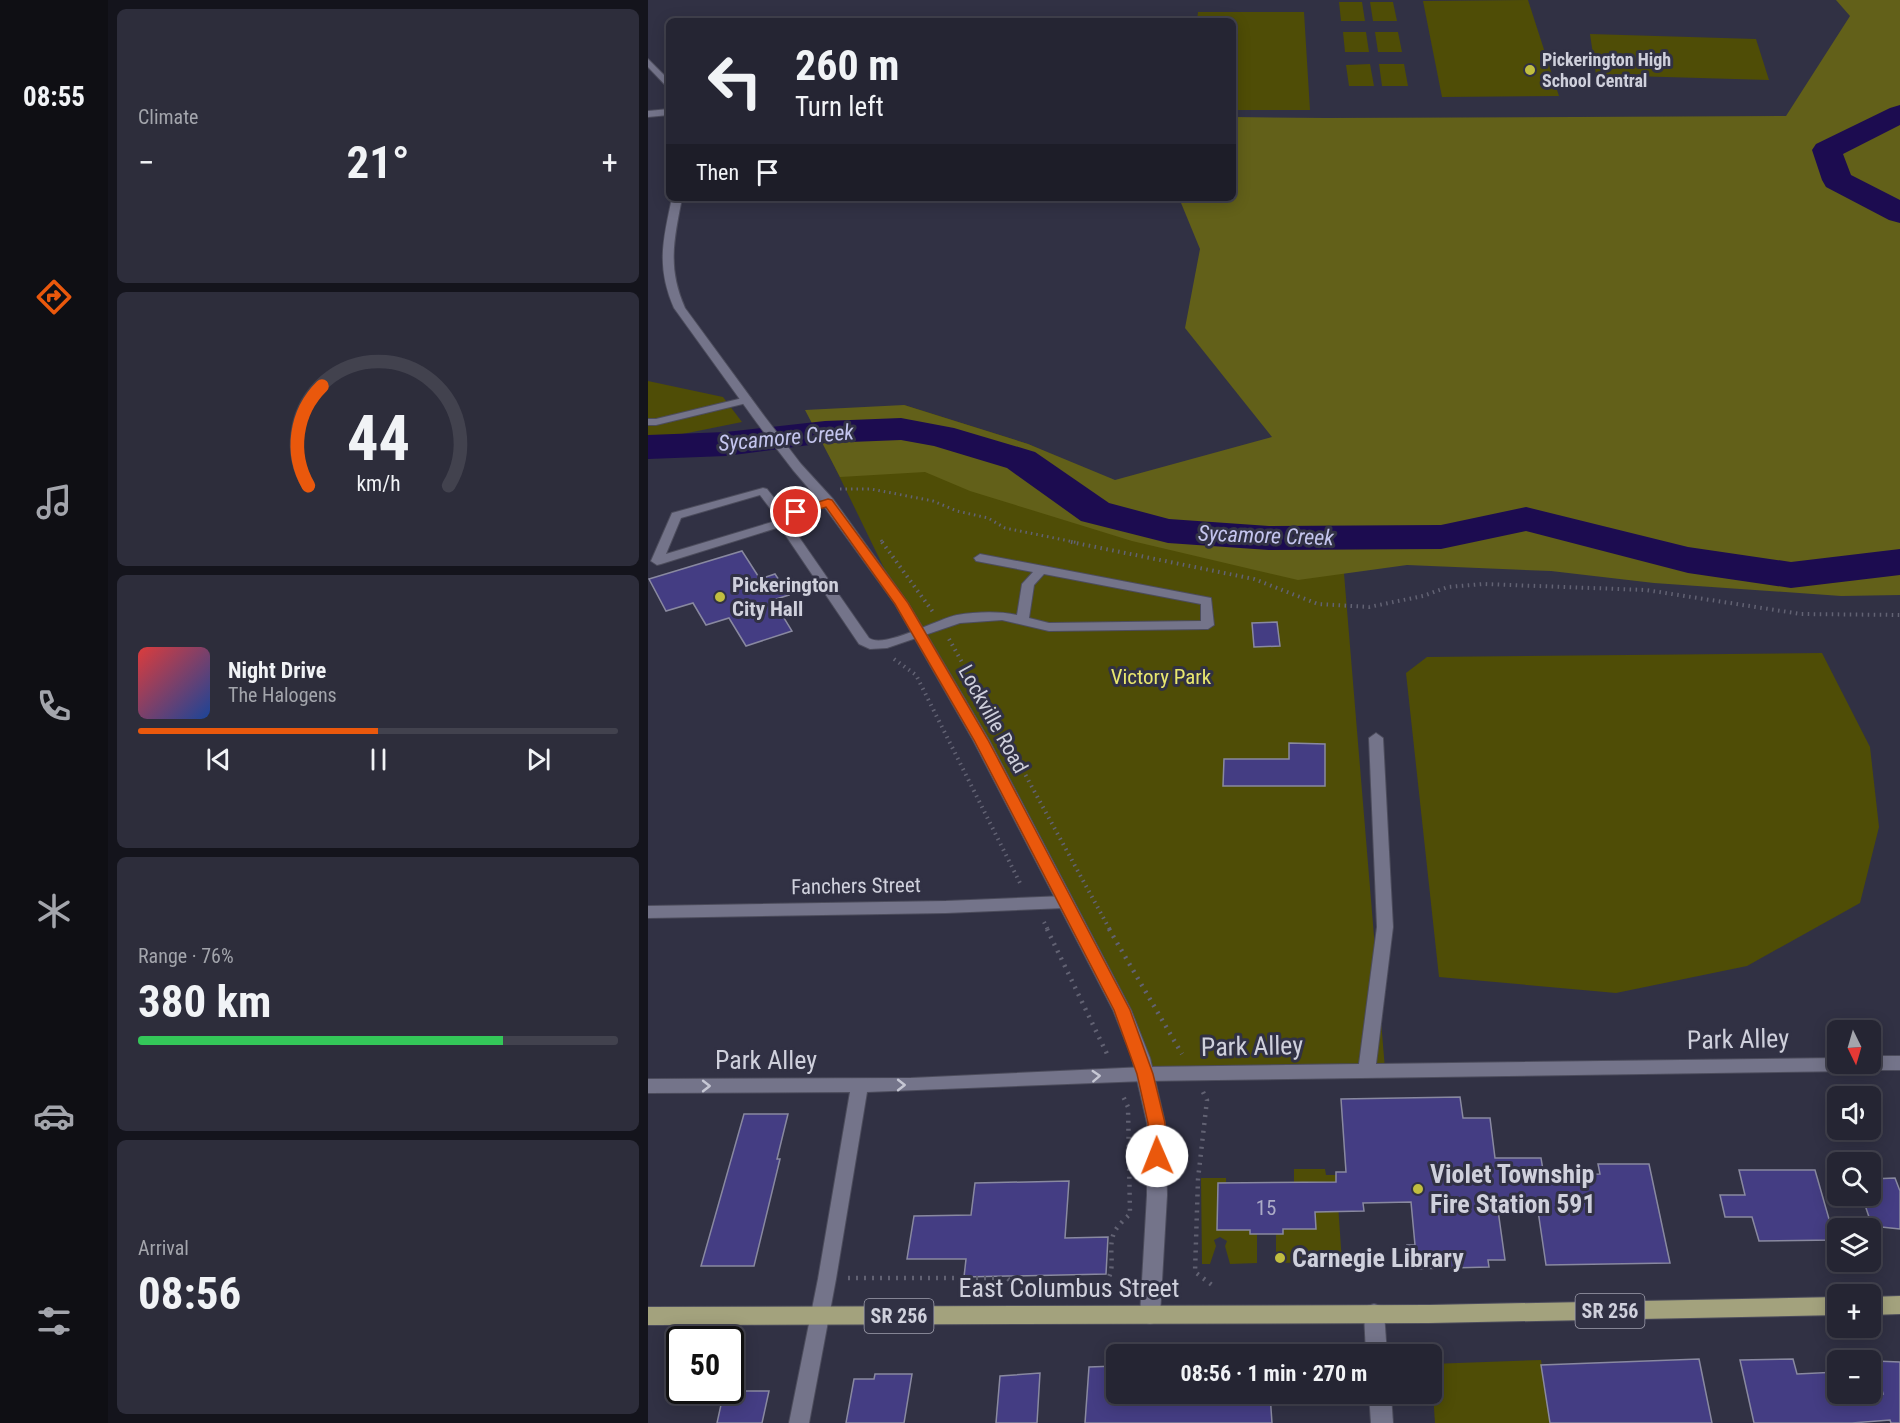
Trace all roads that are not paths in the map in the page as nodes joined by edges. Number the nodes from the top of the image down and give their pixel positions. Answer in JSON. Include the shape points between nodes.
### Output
{"nodes":[{"id":1,"x":648,"y":62,"type":"edge"},
{"id":2,"x":666,"y":83,"type":"edge"},
{"id":3,"x":666,"y":112,"type":"edge"},
{"id":4,"x":648,"y":114,"type":"edge"},
{"id":5,"x":676,"y":201,"type":"edge"},
{"id":6,"x":747,"y":400,"type":"junction"},
{"id":7,"x":648,"y":422,"type":"edge"},
{"id":8,"x":828,"y":502,"type":"junction"},
{"id":9,"x":786,"y":522,"type":"junction"},
{"id":10,"x":980,"y":558,"type":"dead end"},
{"id":11,"x":1041,"y":570,"type":"junction"},
{"id":12,"x":1022,"y":621,"type":"junction"},
{"id":13,"x":920,"y":634,"type":"junction"},
{"id":14,"x":1376,"y":738,"type":"dead end"},
{"id":15,"x":1065,"y":902,"type":"junction"},
{"id":16,"x":648,"y":912,"type":"edge"},
{"id":17,"x":1881,"y":1063,"type":"edge"},
{"id":18,"x":1900,"y":1063,"type":"edge"},
{"id":19,"x":1827,"y":1064,"type":"edge"},
{"id":20,"x":1367,"y":1070,"type":"junction"},
{"id":21,"x":1145,"y":1074,"type":"junction"},
{"id":22,"x":860,"y":1085,"type":"junction"},
{"id":23,"x":648,"y":1086,"type":"edge"},
{"id":24,"x":1900,"y":1305,"type":"edge"},
{"id":25,"x":1827,"y":1306,"type":"edge"},
{"id":26,"x":1881,"y":1306,"type":"edge"},
{"id":27,"x":1378,"y":1313,"type":"junction"},
{"id":28,"x":1150,"y":1315,"type":"junction"},
{"id":29,"x":648,"y":1316,"type":"edge"},
{"id":30,"x":820,"y":1316,"type":"junction"},
{"id":31,"x":1377,"y":1344,"type":"edge"},
{"id":32,"x":1381,"y":1404,"type":"edge"},
{"id":33,"x":799,"y":1423,"type":"edge"},
{"id":34,"x":1382,"y":1423,"type":"edge"}],
"edges":[{"from":1,"to":2,"type":"main road"},
{"from":3,"to":4,"type":"main road"},
{"from":5,"to":6,"type":"main road","name":"Lockville Road","via":[[666,263],[674,296]]},
{"from":6,"to":7,"type":"lane"},
{"from":6,"to":8,"type":"main road","name":"Lockville Road"},
{"from":8,"to":9,"type":"lane","via":[[796,512]]},
{"from":8,"to":13,"type":"main road","name":"Lockville Road"},
{"from":9,"to":9,"type":"lane","via":[[763,490],[676,516],[657,561]]},
{"from":9,"to":13,"type":"lane","via":[[864,641],[879,646]]},
{"from":10,"to":11,"type":"lane"},
{"from":11,"to":12,"type":"lane","via":[[1028,584]]},
{"from":11,"to":12,"type":"lane","via":[[1207,601],[1209,625],[1049,627]]},
{"from":12,"to":13,"type":"lane","via":[[1002,616],[958,619]]},
{"from":13,"to":15,"type":"main road","name":"Lockville Road","via":[[981,740]]},
{"from":14,"to":20,"type":"lane","via":[[1385,927]]},
{"from":15,"to":16,"type":"main road","name":"Fanchers Street"},
{"from":15,"to":21,"type":"main road","name":"Lockville Road","via":[[1122,1010]]},
{"from":17,"to":18,"type":"lane"},
{"from":19,"to":20,"type":"lane","name":"Park Alley"},
{"from":20,"to":21,"type":"lane","name":"Park Alley"},
{"from":22,"to":21,"type":"lane","name":"Park Alley","one_way":true},
{"from":21,"to":28,"type":"main road","name":"Lockville Road","via":[[1156,1123],[1157,1195]]},
{"from":23,"to":22,"type":"lane","name":"Park Alley","one_way":true},
{"from":22,"to":30,"type":"lane"},
{"from":24,"to":26,"type":"main road"},
{"from":25,"to":27,"type":"main road","number":"SR 256"},
{"from":27,"to":28,"type":"main road","name":"East Columbus Street","number":"SR 256"},
{"from":27,"to":31,"type":"main road"},
{"from":28,"to":30,"type":"main road","name":"East Columbus Street","number":"SR 256"},
{"from":29,"to":30,"type":"main road","name":"East Columbus Street","number":"SR 256"},
{"from":30,"to":33,"type":"lane"},
{"from":32,"to":34,"type":"main road"}]}
